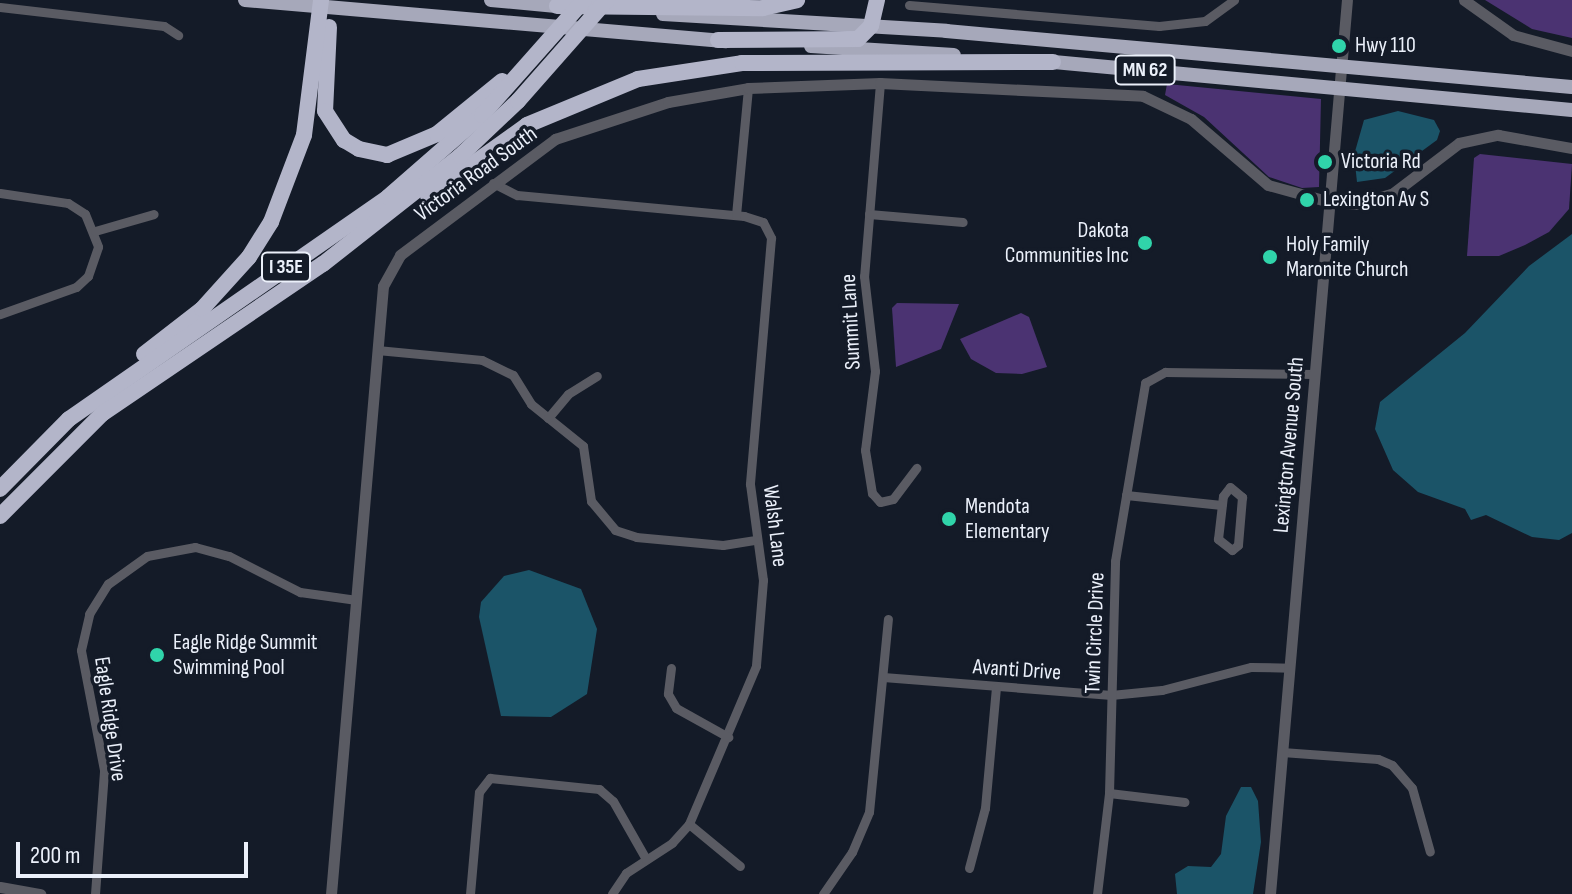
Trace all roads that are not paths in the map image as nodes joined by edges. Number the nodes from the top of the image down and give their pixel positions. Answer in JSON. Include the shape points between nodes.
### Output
{"nodes":[{"id":1,"x":245,"y":0,"type":"edge"},
{"id":2,"x":491,"y":0,"type":"edge"},
{"id":3,"x":584,"y":0,"type":"edge"},
{"id":4,"x":797,"y":0,"type":"edge"},
{"id":5,"x":877,"y":0,"type":"edge"},
{"id":6,"x":1234,"y":0,"type":"edge"},
{"id":7,"x":1347,"y":0,"type":"edge"},
{"id":8,"x":1464,"y":0,"type":"edge"},
{"id":9,"x":326,"y":4,"type":"edge"},
{"id":10,"x":909,"y":5,"type":"dead end"},
{"id":11,"x":557,"y":6,"type":"joint"},
{"id":12,"x":610,"y":6,"type":"edge"},
{"id":13,"x":0,"y":7,"type":"edge"},
{"id":14,"x":871,"y":26,"type":"junction"},
{"id":15,"x":560,"y":29,"type":"junction"},
{"id":16,"x":178,"y":35,"type":"dead end"},
{"id":17,"x":718,"y":40,"type":"junction"},
{"id":18,"x":1572,"y":51,"type":"edge"},
{"id":19,"x":1053,"y":62,"type":"junction"},
{"id":20,"x":1341,"y":66,"type":"junction"},
{"id":21,"x":880,"y":83,"type":"junction"},
{"id":22,"x":1572,"y":87,"type":"edge"},
{"id":23,"x":748,"y":88,"type":"junction"},
{"id":24,"x":1339,"y":88,"type":"junction"},
{"id":25,"x":1572,"y":110,"type":"edge"},
{"id":26,"x":1572,"y":148,"type":"edge"},
{"id":27,"x":493,"y":183,"type":"junction"},
{"id":28,"x":0,"y":193,"type":"edge"},
{"id":29,"x":1330,"y":202,"type":"junction"},
{"id":30,"x":154,"y":214,"type":"dead end"},
{"id":31,"x":869,"y":214,"type":"junction"},
{"id":32,"x":736,"y":215,"type":"junction"},
{"id":33,"x":963,"y":222,"type":"dead end"},
{"id":34,"x":95,"y":231,"type":"junction"},
{"id":35,"x":323,"y":264,"type":"junction"},
{"id":36,"x":0,"y":314,"type":"edge"},
{"id":37,"x":377,"y":350,"type":"junction"},
{"id":38,"x":1315,"y":374,"type":"junction"},
{"id":39,"x":597,"y":376,"type":"dead end"},
{"id":40,"x":548,"y":418,"type":"junction"},
{"id":41,"x":69,"y":419,"type":"junction"},
{"id":42,"x":916,"y":468,"type":"dead end"},
{"id":43,"x":0,"y":489,"type":"edge"},
{"id":44,"x":1126,"y":495,"type":"junction"},
{"id":45,"x":1221,"y":505,"type":"junction"},
{"id":46,"x":0,"y":516,"type":"edge"},
{"id":47,"x":756,"y":540,"type":"junction"},
{"id":48,"x":356,"y":600,"type":"junction"},
{"id":49,"x":888,"y":619,"type":"dead end"},
{"id":50,"x":671,"y":668,"type":"dead end"},
{"id":51,"x":1290,"y":668,"type":"junction"},
{"id":52,"x":883,"y":677,"type":"junction"},
{"id":53,"x":996,"y":687,"type":"junction"},
{"id":54,"x":1111,"y":695,"type":"junction"},
{"id":55,"x":728,"y":737,"type":"junction"},
{"id":56,"x":1282,"y":752,"type":"junction"},
{"id":57,"x":1109,"y":793,"type":"junction"},
{"id":58,"x":1184,"y":802,"type":"dead end"},
{"id":59,"x":689,"y":824,"type":"junction"},
{"id":60,"x":1430,"y":852,"type":"dead end"},
{"id":61,"x":646,"y":859,"type":"junction"},
{"id":62,"x":740,"y":866,"type":"dead end"},
{"id":63,"x":969,"y":868,"type":"dead end"},
{"id":64,"x":0,"y":887,"type":"edge"},
{"id":65,"x":40,"y":894,"type":"edge"},
{"id":66,"x":95,"y":894,"type":"edge"},
{"id":67,"x":331,"y":894,"type":"edge"},
{"id":68,"x":470,"y":894,"type":"edge"},
{"id":69,"x":612,"y":894,"type":"edge"},
{"id":70,"x":823,"y":894,"type":"edge"},
{"id":71,"x":1097,"y":894,"type":"edge"},
{"id":72,"x":1270,"y":894,"type":"edge"}],
"edges":[{"from":1,"to":9,"type":"highway","number":"MN 62"},
{"from":2,"to":11,"type":"highway"},
{"from":3,"to":15,"type":"highway","number":"I 35E"},
{"from":4,"to":12,"type":"highway","via":[[763,8]]},
{"from":5,"to":14,"type":"highway"},
{"from":6,"to":10,"type":"street","via":[[1216,17],[1146,26]]},
{"from":7,"to":20,"type":"street","name":"Lexington Avenue South"},
{"from":8,"to":18,"type":"street","via":[[1513,35]]},
{"from":9,"to":15,"type":"highway","via":[[325,111],[344,140],[376,154],[403,150],[437,134]]},
{"from":9,"to":17,"type":"highway","number":"MN 62"},
{"from":9,"to":41,"type":"highway","via":[[304,135],[271,222],[249,257],[202,309]]},
{"from":11,"to":12,"type":"highway"},
{"from":12,"to":14,"type":"highway","number":"MN 62"},
{"from":12,"to":35,"type":"highway","number":"I 35E","via":[[460,156]]},
{"from":13,"to":16,"type":"street","via":[[164,26]]},
{"from":14,"to":17,"type":"highway","via":[[851,40]]},
{"from":14,"to":20,"type":"highway","number":"MN 62"},
{"from":15,"to":41,"type":"highway","number":"I 35E","via":[[482,115],[388,197]]},
{"from":17,"to":19,"type":"highway","number":"MN 62"},
{"from":19,"to":24,"type":"highway","number":"MN 62"},
{"from":19,"to":35,"type":"highway","via":[[742,63],[638,79],[527,125],[380,231]]},
{"from":20,"to":22,"type":"highway","number":"MN 62"},
{"from":20,"to":24,"type":"street","name":"Lexington Avenue South"},
{"from":21,"to":23,"type":"street","name":"Victoria Road South"},
{"from":21,"to":29,"type":"street","name":"Victoria Road South","via":[[1143,96],[1191,119],[1268,185]]},
{"from":21,"to":31,"type":"street","name":"Summit Lane"},
{"from":23,"to":27,"type":"street","name":"Victoria Road South","via":[[668,102],[555,139]]},
{"from":23,"to":32,"type":"street"},
{"from":24,"to":25,"type":"highway","number":"MN 62"},
{"from":24,"to":29,"type":"street","name":"Lexington Avenue South"},
{"from":26,"to":29,"type":"street","name":"Victoria Road South","via":[[1498,135],[1459,143],[1390,195],[1356,204]]},
{"from":27,"to":32,"type":"street","via":[[517,195]]},
{"from":27,"to":37,"type":"street","name":"Victoria Road South","via":[[392,264],[383,286]]},
{"from":28,"to":34,"type":"street","via":[[68,203],[85,214]]},
{"from":29,"to":38,"type":"street","name":"Lexington Avenue South"},
{"from":30,"to":34,"type":"street"},
{"from":31,"to":33,"type":"street"},
{"from":31,"to":42,"type":"street","name":"Summit Lane","via":[[864,276],[875,371],[865,450],[872,493],[880,502],[893,499]]},
{"from":32,"to":47,"type":"street","name":"Walsh Lane","via":[[763,222],[771,238],[750,484]]},
{"from":34,"to":36,"type":"street","via":[[96,262],[76,287]]},
{"from":35,"to":46,"type":"highway","number":"I 35E","via":[[102,414]]},
{"from":37,"to":40,"type":"street","via":[[495,363],[513,375],[531,404]]},
{"from":37,"to":48,"type":"street","name":"Victoria Road South"},
{"from":38,"to":44,"type":"street","name":"Twin Circle Drive","via":[[1150,376]]},
{"from":38,"to":51,"type":"street","name":"Lexington Avenue South"},
{"from":39,"to":40,"type":"street","via":[[568,394]]},
{"from":40,"to":47,"type":"street","via":[[583,446],[591,501],[615,530],[636,537],[723,545]]},
{"from":41,"to":43,"type":"highway","number":"I 35E"},
{"from":44,"to":45,"type":"street"},
{"from":44,"to":54,"type":"street","name":"Twin Circle Drive","via":[[1115,561]]},
{"from":45,"to":45,"type":"street","via":[[1218,539],[1232,550],[1238,545],[1239,491],[1230,487]]},
{"from":47,"to":55,"type":"street","name":"Walsh Lane","via":[[763,580],[756,666]]},
{"from":48,"to":66,"type":"street","name":"Eagle Ridge Drive","via":[[300,592],[229,556],[195,547],[147,556],[108,584],[89,614],[81,650],[104,770]]},
{"from":48,"to":67,"type":"street","name":"Victoria Road South"},
{"from":49,"to":52,"type":"street"},
{"from":50,"to":55,"type":"street","via":[[668,694],[676,708]]},
{"from":51,"to":54,"type":"street","name":"Avanti Drive","via":[[1251,667],[1162,690]]},
{"from":51,"to":56,"type":"street","name":"Lexington Avenue South"},
{"from":52,"to":53,"type":"street","name":"Avanti Drive"},
{"from":52,"to":70,"type":"street","via":[[869,812],[852,852]]},
{"from":53,"to":54,"type":"street","name":"Avanti Drive"},
{"from":53,"to":63,"type":"street","via":[[985,808]]},
{"from":54,"to":57,"type":"street","name":"Twin Circle Drive"},
{"from":55,"to":59,"type":"street","name":"Walsh Lane"},
{"from":56,"to":60,"type":"street","via":[[1378,759],[1392,765],[1412,788]]},
{"from":56,"to":72,"type":"street","name":"Lexington Avenue South"},
{"from":57,"to":58,"type":"street"},
{"from":57,"to":71,"type":"street","name":"Twin Circle Drive"},
{"from":59,"to":61,"type":"street","name":"Walsh Lane","via":[[672,843]]},
{"from":59,"to":62,"type":"street"},
{"from":61,"to":68,"type":"street","via":[[613,801],[599,789],[490,778],[479,792]]},
{"from":61,"to":69,"type":"street","name":"Walsh Lane","via":[[626,873]]},
{"from":64,"to":65,"type":"street"}]}
